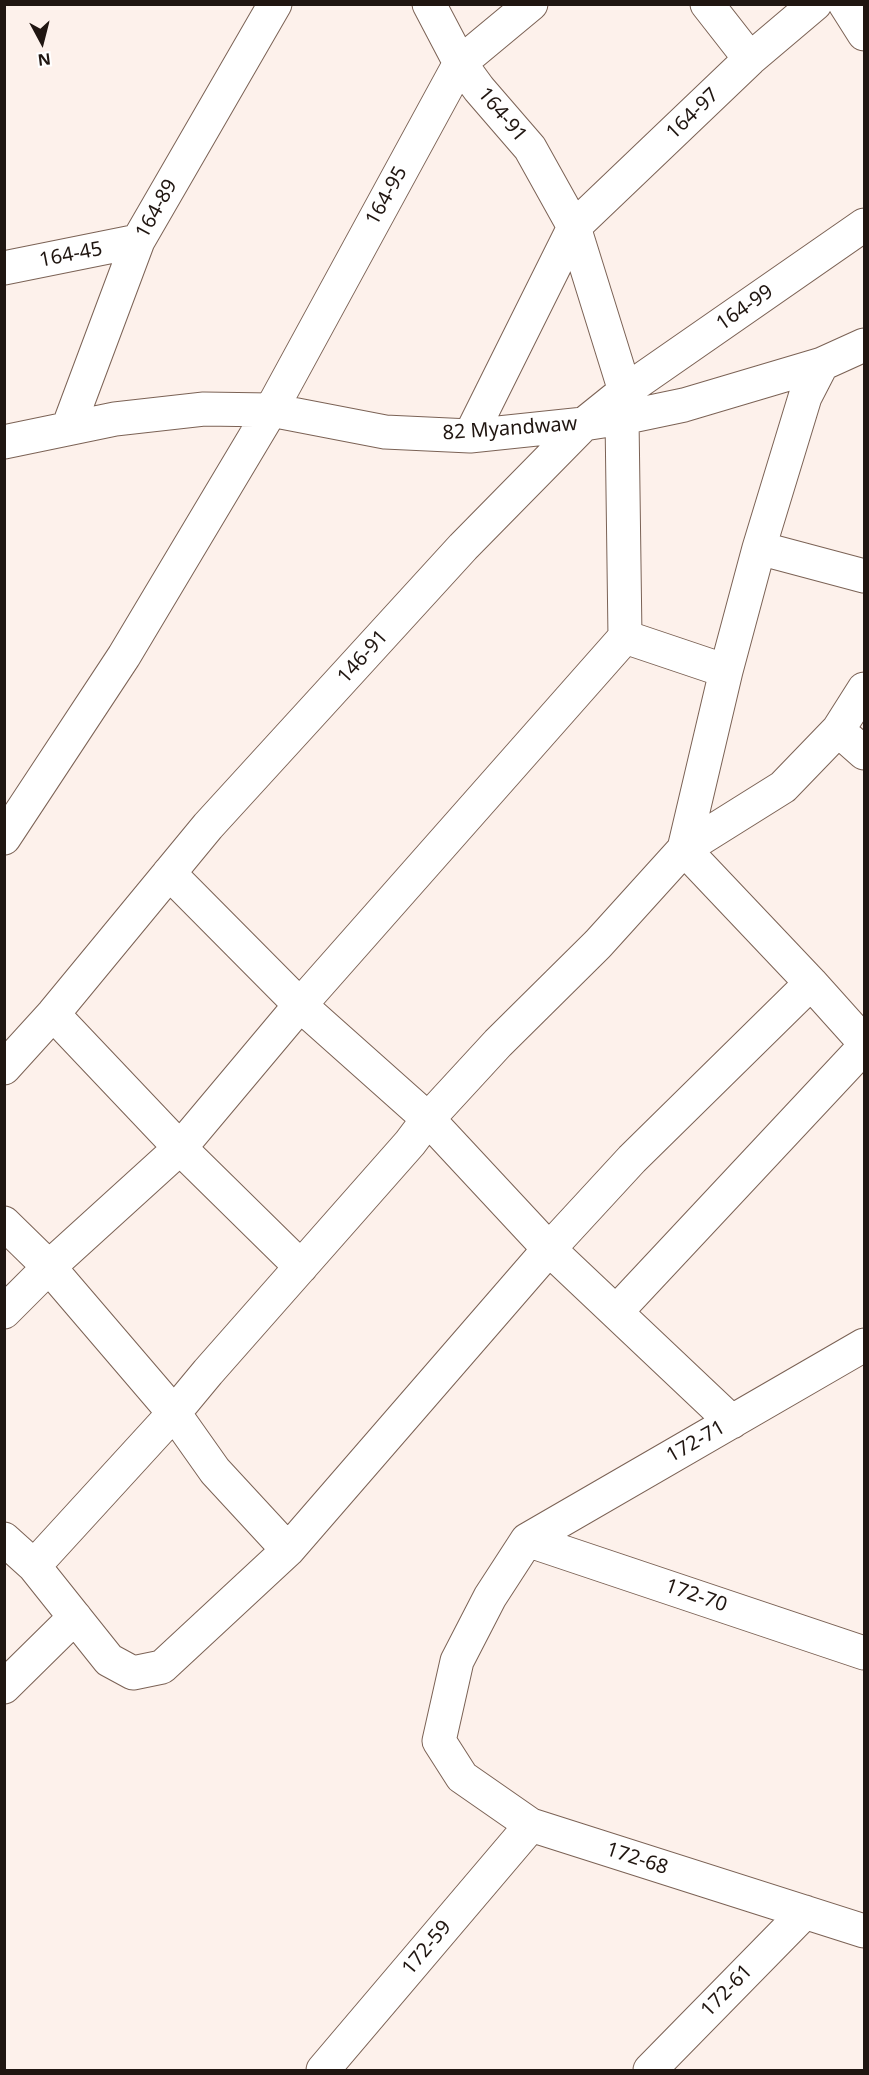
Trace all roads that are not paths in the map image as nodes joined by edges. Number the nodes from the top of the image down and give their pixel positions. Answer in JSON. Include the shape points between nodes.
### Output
{"nodes":[{"id":1,"x":274,"y":4,"type":"edge"},
{"id":2,"x":429,"y":4,"type":"edge"},
{"id":3,"x":531,"y":4,"type":"edge"},
{"id":4,"x":707,"y":4,"type":"edge"},
{"id":5,"x":815,"y":4,"type":"edge"},
{"id":6,"x":845,"y":4,"type":"edge"},
{"id":7,"x":864,"y":34,"type":"edge"},
{"id":8,"x":750,"y":59,"type":"junction"},
{"id":9,"x":460,"y":63,"type":"junction"},
{"id":10,"x":864,"y":225,"type":"edge"},
{"id":11,"x":574,"y":227,"type":"junction"},
{"id":12,"x":138,"y":241,"type":"junction"},
{"id":13,"x":4,"y":268,"type":"edge"},
{"id":14,"x":864,"y":345,"type":"edge"},
{"id":15,"x":822,"y":364,"type":"junction"},
{"id":16,"x":623,"y":405,"type":"junction"},
{"id":17,"x":271,"y":410,"type":"junction"},
{"id":18,"x":584,"y":424,"type":"junction"},
{"id":19,"x":68,"y":428,"type":"junction"},
{"id":20,"x":470,"y":436,"type":"junction"},
{"id":21,"x":4,"y":442,"type":"edge"},
{"id":22,"x":759,"y":548,"type":"junction"},
{"id":23,"x":864,"y":576,"type":"edge"},
{"id":24,"x":625,"y":638,"type":"junction"},
{"id":25,"x":726,"y":671,"type":"junction"},
{"id":26,"x":864,"y":689,"type":"edge"},
{"id":27,"x":838,"y":730,"type":"junction"},
{"id":28,"x":864,"y":753,"type":"edge"},
{"id":29,"x":4,"y":838,"type":"edge"},
{"id":30,"x":684,"y":849,"type":"junction"},
{"id":31,"x":169,"y":873,"type":"junction"},
{"id":32,"x":811,"y":983,"type":"junction"},
{"id":33,"x":300,"y":1005,"type":"junction"},
{"id":34,"x":53,"y":1014,"type":"junction"},
{"id":35,"x":864,"y":1045,"type":"edge"},
{"id":36,"x":4,"y":1068,"type":"edge"},
{"id":37,"x":428,"y":1119,"type":"junction"},
{"id":38,"x":180,"y":1148,"type":"junction"},
{"id":39,"x":4,"y":1223,"type":"edge"},
{"id":40,"x":549,"y":1249,"type":"junction"},
{"id":41,"x":49,"y":1267,"type":"junction"},
{"id":42,"x":301,"y":1267,"type":"junction"},
{"id":43,"x":4,"y":1312,"type":"edge"},
{"id":44,"x":616,"y":1312,"type":"junction"},
{"id":45,"x":864,"y":1346,"type":"edge"},
{"id":46,"x":174,"y":1413,"type":"junction"},
{"id":47,"x":732,"y":1422,"type":"junction"},
{"id":48,"x":4,"y":1539,"type":"edge"},
{"id":49,"x":527,"y":1540,"type":"junction"},
{"id":50,"x":288,"y":1550,"type":"junction"},
{"id":51,"x":34,"y":1566,"type":"junction"},
{"id":52,"x":75,"y":1617,"type":"junction"},
{"id":53,"x":864,"y":1653,"type":"edge"},
{"id":54,"x":4,"y":1687,"type":"edge"},
{"id":55,"x":531,"y":1825,"type":"junction"},
{"id":56,"x":805,"y":1912,"type":"junction"},
{"id":57,"x":864,"y":1931,"type":"edge"},
{"id":58,"x":323,"y":2070,"type":"edge"},
{"id":59,"x":650,"y":2070,"type":"edge"}],
"edges":[{"from":1,"to":12,"type":"street","name":"164-89"},
{"from":2,"to":9,"type":"street","name":"164-91"},
{"from":3,"to":9,"type":"street","name":"164-95"},
{"from":4,"to":8,"type":"street"},
{"from":5,"to":8,"type":"street","name":"164-97"},
{"from":6,"to":7,"type":"street"},
{"from":8,"to":11,"type":"street","name":"164-97"},
{"from":9,"to":11,"type":"street","name":"164-91","via":[[530,148]]},
{"from":9,"to":17,"type":"street","name":"164-95"},
{"from":10,"to":16,"type":"street","name":"164-99"},
{"from":11,"to":16,"type":"street"},
{"from":11,"to":20,"type":"street","name":"164-97"},
{"from":12,"to":13,"type":"street","name":"164-45"},
{"from":12,"to":19,"type":"street","name":"164-89"},
{"from":14,"to":15,"type":"street"},
{"from":15,"to":16,"type":"street","via":[[684,405]]},
{"from":15,"to":22,"type":"street","via":[[805,397]]},
{"from":16,"to":18,"type":"street","name":"146-91"},
{"from":16,"to":24,"type":"street"},
{"from":17,"to":19,"type":"street","name":"82 Myandwaw","via":[[204,409]]},
{"from":17,"to":20,"type":"street","name":"82 Myandwaw","via":[[385,432]]},
{"from":17,"to":29,"type":"street","name":"164-95","via":[[124,656]]},
{"from":18,"to":20,"type":"street","name":"82 Myandwaw"},
{"from":18,"to":31,"type":"street","name":"146-91","via":[[463,547]]},
{"from":19,"to":21,"type":"street","name":"82 Myandwaw"},
{"from":22,"to":23,"type":"street"},
{"from":22,"to":25,"type":"street"},
{"from":24,"to":25,"type":"street"},
{"from":24,"to":33,"type":"street"},
{"from":25,"to":30,"type":"street"},
{"from":26,"to":27,"type":"street"},
{"from":27,"to":28,"type":"street"},
{"from":27,"to":30,"type":"street","via":[[783,788]]},
{"from":30,"to":32,"type":"street"},
{"from":30,"to":37,"type":"street"},
{"from":31,"to":33,"type":"street"},
{"from":31,"to":34,"type":"street","name":"146-91"},
{"from":32,"to":35,"type":"street"},
{"from":32,"to":40,"type":"street","via":[[632,1159]]},
{"from":33,"to":37,"type":"street"},
{"from":33,"to":38,"type":"street"},
{"from":34,"to":36,"type":"street","name":"146-91"},
{"from":34,"to":38,"type":"street"},
{"from":35,"to":44,"type":"street"},
{"from":37,"to":40,"type":"street"},
{"from":37,"to":42,"type":"street"},
{"from":38,"to":41,"type":"street"},
{"from":38,"to":42,"type":"street"},
{"from":39,"to":41,"type":"street"},
{"from":40,"to":44,"type":"street"},
{"from":40,"to":50,"type":"street"},
{"from":41,"to":43,"type":"street"},
{"from":41,"to":46,"type":"street"},
{"from":42,"to":46,"type":"street"},
{"from":44,"to":47,"type":"street"},
{"from":45,"to":47,"type":"street","name":"172-71"},
{"from":46,"to":50,"type":"street","via":[[214,1471]]},
{"from":46,"to":51,"type":"street"},
{"from":47,"to":49,"type":"street","name":"172-71"},
{"from":48,"to":51,"type":"street"},
{"from":49,"to":53,"type":"street","name":"172-70"},
{"from":49,"to":55,"type":"street","name":"172-68","via":[[490,1597],[457,1661],[439,1741],[462,1777]]},
{"from":50,"to":52,"type":"street","via":[[162,1666],[133,1673],[109,1660]]},
{"from":51,"to":52,"type":"street"},
{"from":52,"to":54,"type":"street"},
{"from":55,"to":56,"type":"street","name":"172-68"},
{"from":55,"to":58,"type":"street","name":"172-59"},
{"from":56,"to":57,"type":"street","name":"172-68"},
{"from":56,"to":59,"type":"street","name":"172-61"}]}
